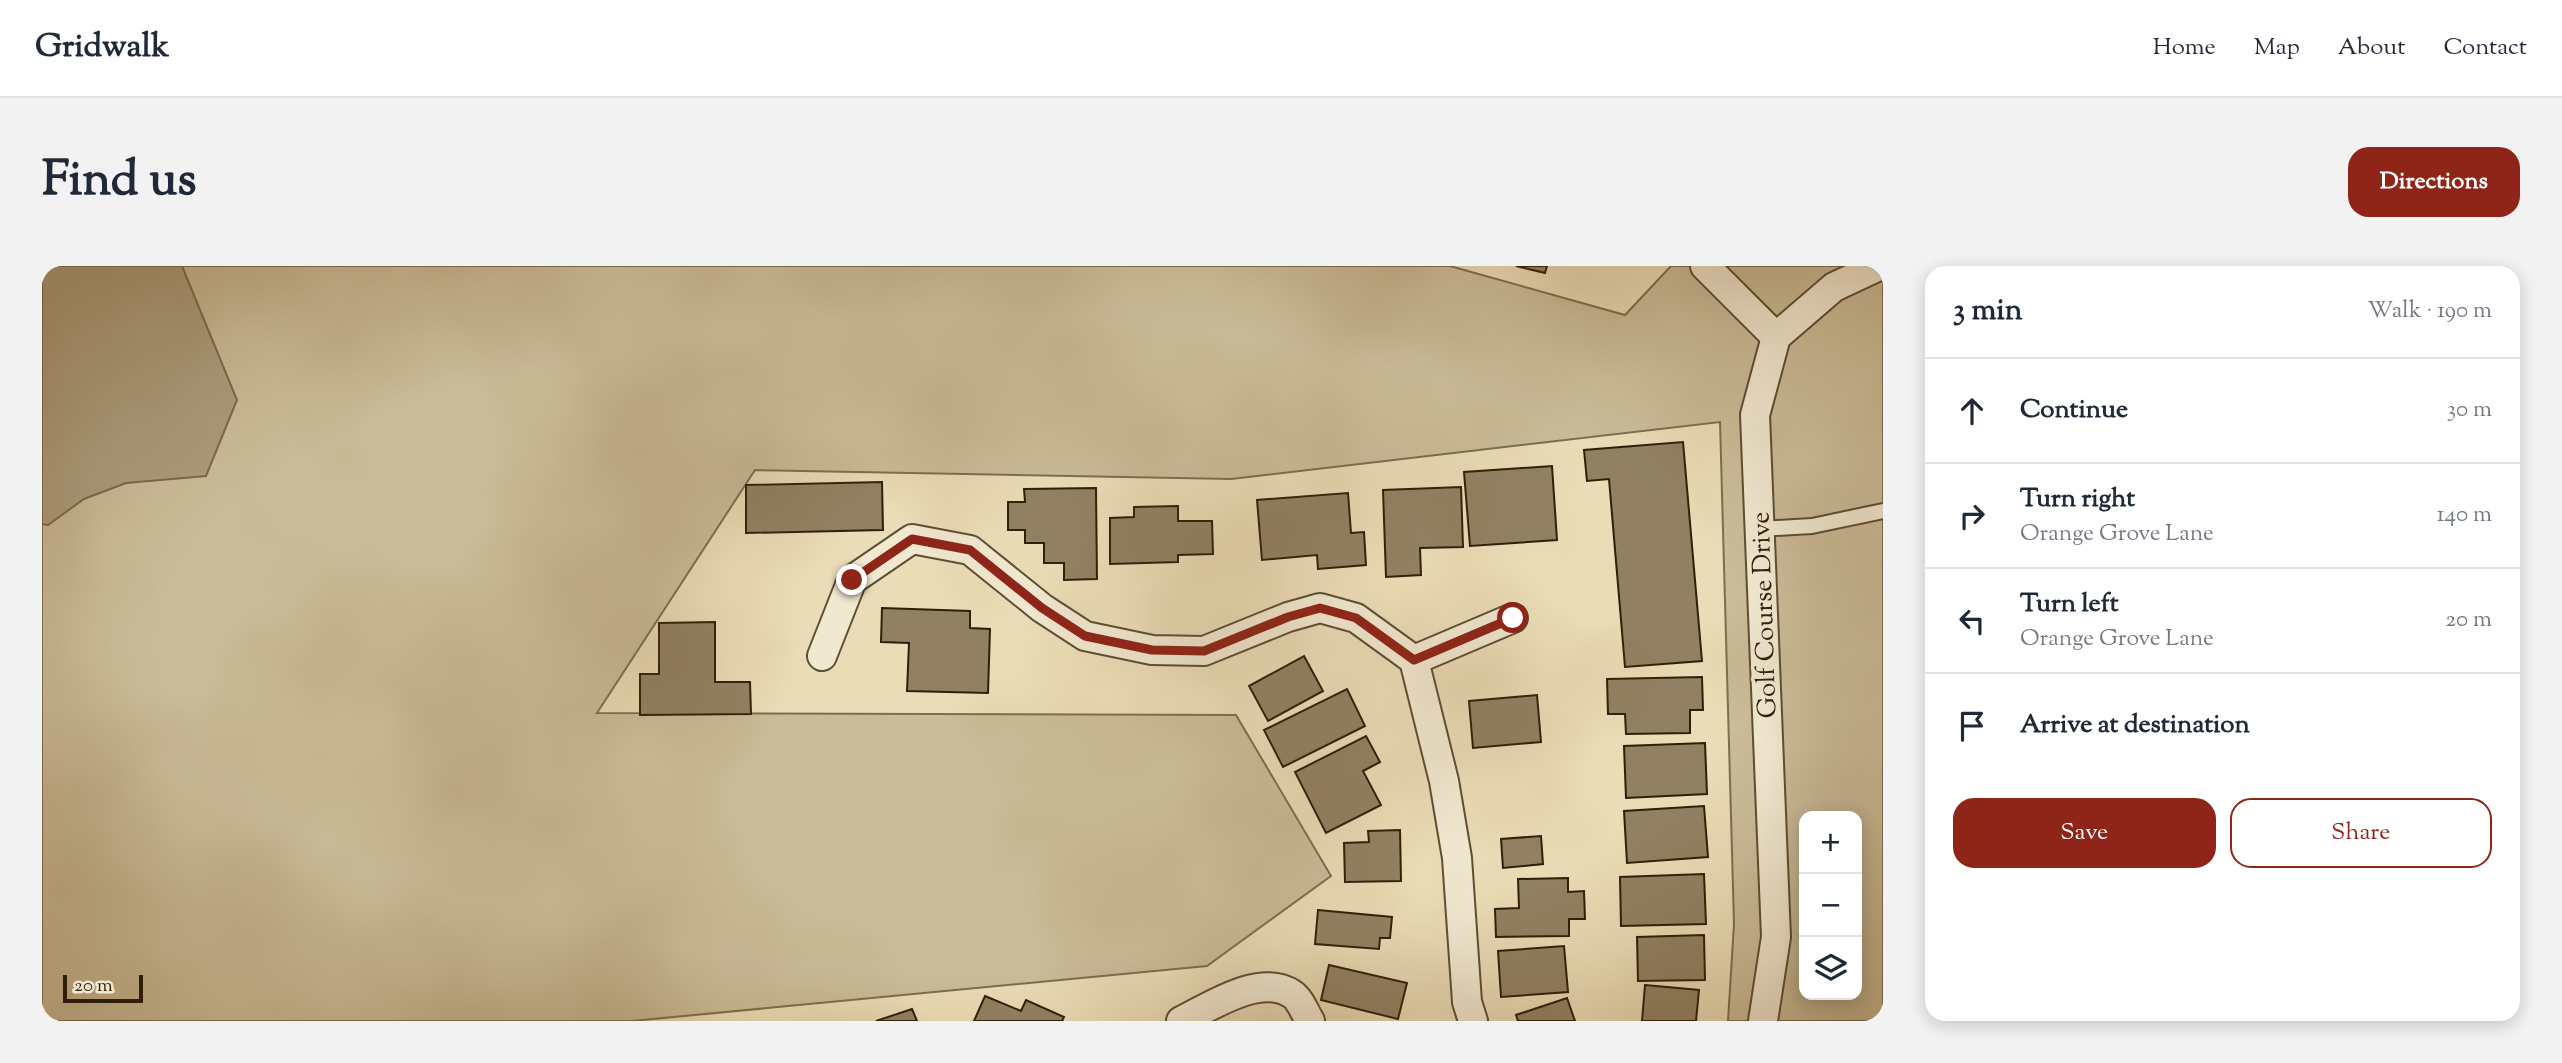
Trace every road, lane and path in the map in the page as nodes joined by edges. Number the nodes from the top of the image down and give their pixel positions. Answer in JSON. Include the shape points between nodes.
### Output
{"nodes":[{"id":1,"x":1705,"y":266,"type":"edge"},
{"id":2,"x":1878,"y":266,"type":"edge"},
{"id":3,"x":1776,"y":337,"type":"junction"},
{"id":4,"x":1883,"y":511,"type":"edge"},
{"id":5,"x":1759,"y":529,"type":"junction"},
{"id":6,"x":1513,"y":618,"type":"dead end"},
{"id":7,"x":822,"y":656,"type":"dead end"},
{"id":8,"x":1414,"y":660,"type":"junction"},
{"id":9,"x":1181,"y":1021,"type":"edge"},
{"id":10,"x":1310,"y":1021,"type":"edge"},
{"id":11,"x":1473,"y":1021,"type":"edge"},
{"id":12,"x":1763,"y":1021,"type":"edge"}],
"edges":[{"from":1,"to":3,"type":"street"},
{"from":2,"to":3,"type":"street","via":[[1834,287]]},
{"from":3,"to":5,"type":"street","name":"Golf Course Drive","via":[[1755,415]]},
{"from":4,"to":5,"type":"lane","via":[[1812,526]]},
{"from":5,"to":12,"type":"street","name":"Golf Course Drive","via":[[1776,937]]},
{"from":6,"to":8,"type":"street"},
{"from":7,"to":8,"type":"street","via":[[852,580],[912,539],[970,550],[1085,636],[1152,650],[1204,651],[1320,608],[1356,618]]},
{"from":8,"to":11,"type":"street","via":[[1455,845],[1467,1002]]},
{"from":9,"to":10,"type":"street","via":[[1252,988],[1273,986],[1295,995]]}]}
